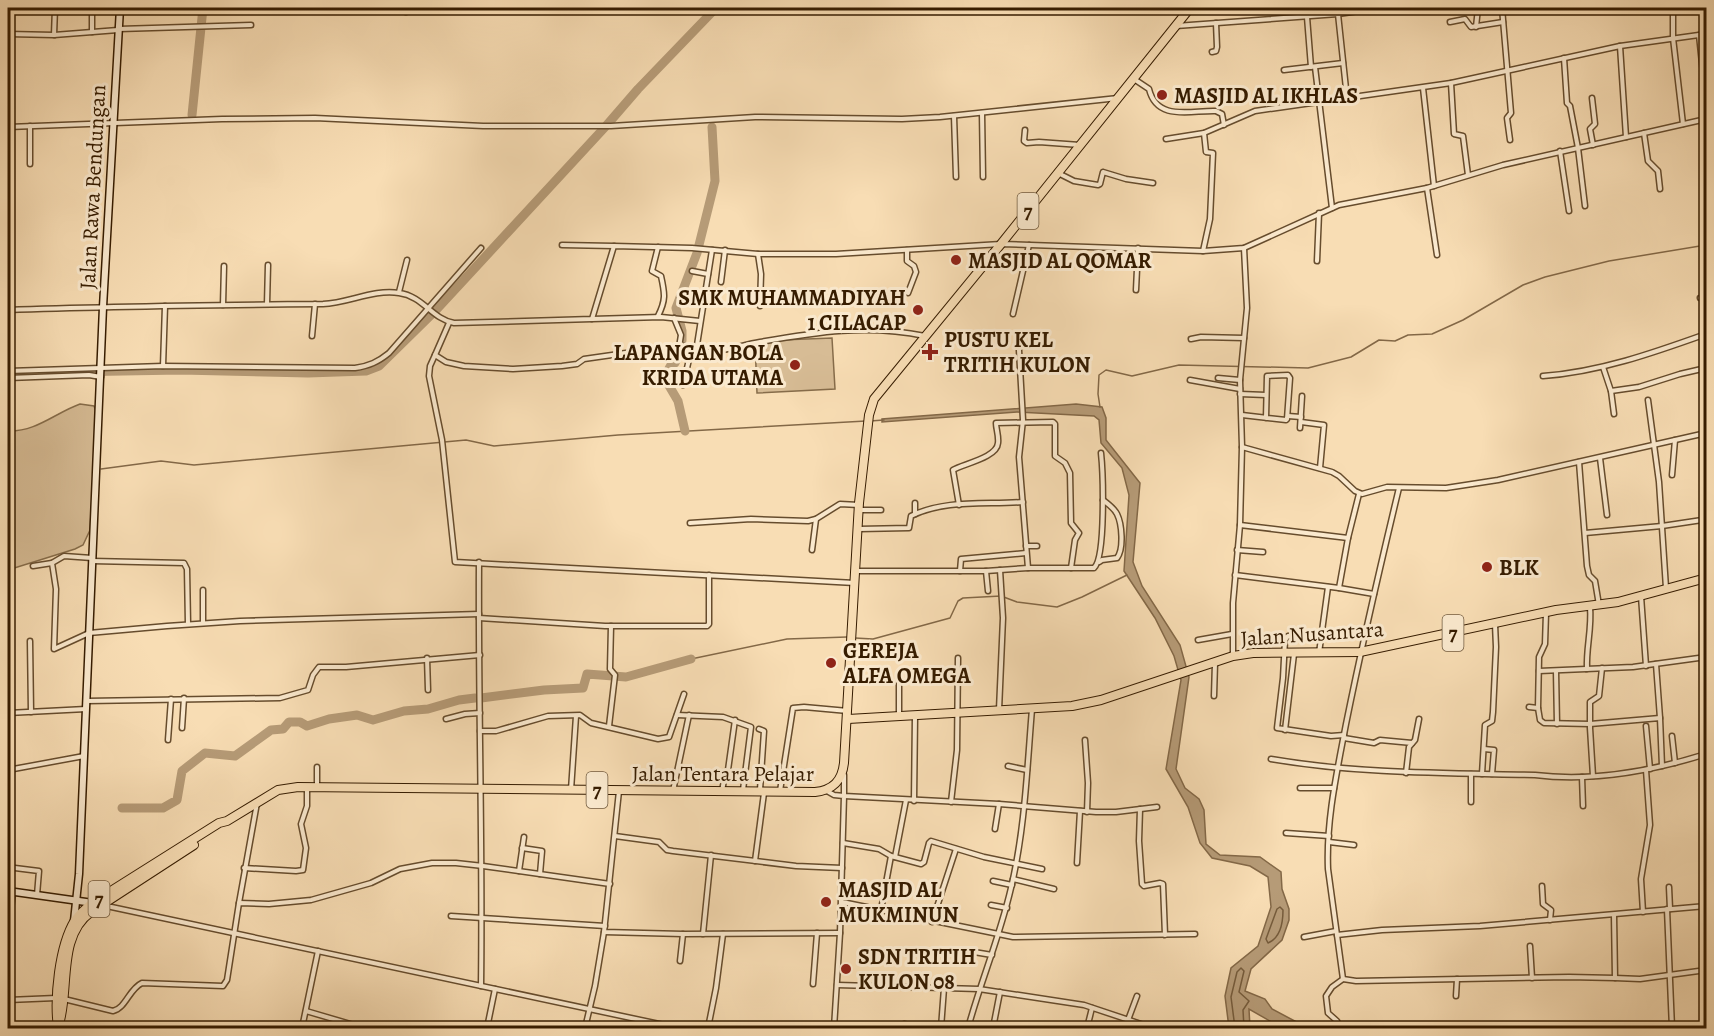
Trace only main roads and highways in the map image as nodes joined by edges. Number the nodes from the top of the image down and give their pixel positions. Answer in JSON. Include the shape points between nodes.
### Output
{"nodes":[{"id":1,"x":1190,"y":8,"type":"edge"},
{"id":2,"x":1707,"y":578,"type":"edge"},
{"id":3,"x":848,"y":715,"type":"junction"},
{"id":4,"x":227,"y":820,"type":"junction"},
{"id":5,"x":75,"y":926,"type":"junction"},
{"id":6,"x":58,"y":1028,"type":"edge"}],
"edges":[{"from":1,"to":3,"type":"highway","name":"Jalan Tentara Pelajar","number":"7","via":[[879,391],[871,406],[859,507]]},
{"from":2,"to":3,"type":"highway","name":"Jalan Nusantara","number":"7","via":[[1595,606],[1546,612],[1360,652],[1233,656],[1072,706],[899,717]]},
{"from":3,"to":4,"type":"highway","name":"Jalan Tentara Pelajar","number":"7","via":[[843,771],[839,781],[827,791],[308,787],[278,790]]},
{"from":4,"to":5,"type":"highway","name":"Jalan Tentara Pelajar","number":"7"},
{"from":4,"to":5,"type":"highway","name":"Jalan Tentara Pelajar","number":"7","via":[[92,903]]},
{"from":5,"to":6,"type":"highway","name":"Jalan Tentara Pelajar","number":"7","via":[[62,961]]}]}
